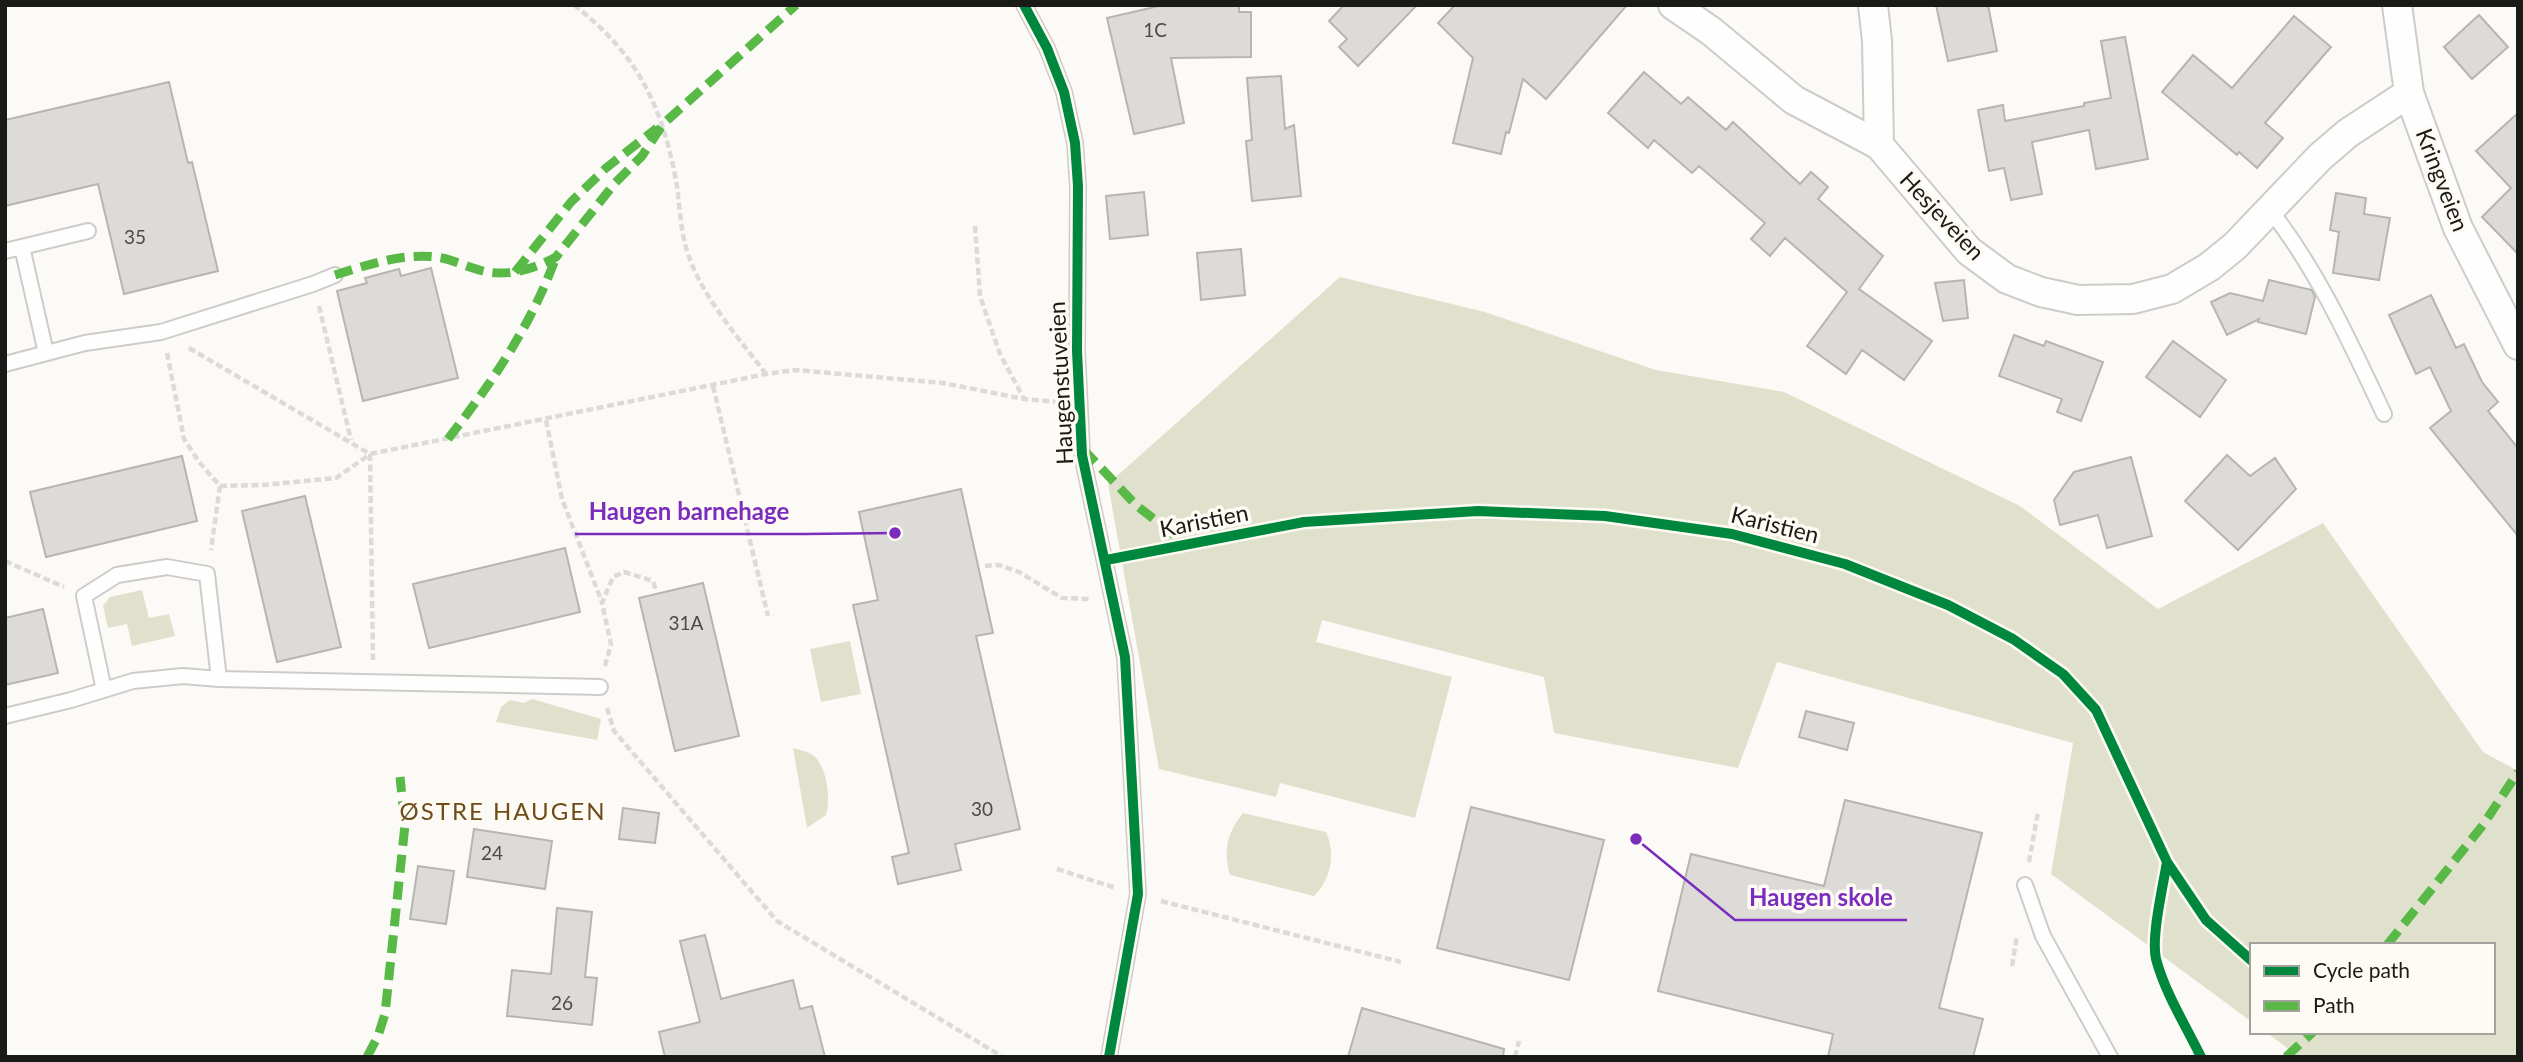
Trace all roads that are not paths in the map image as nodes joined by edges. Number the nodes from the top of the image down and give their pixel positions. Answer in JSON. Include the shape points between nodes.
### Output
{"nodes":[{"id":1,"x":1024,"y":5,"type":"edge"},
{"id":2,"x":1673,"y":5,"type":"edge"},
{"id":3,"x":1873,"y":5,"type":"edge"},
{"id":4,"x":2397,"y":5,"type":"edge"},
{"id":5,"x":2409,"y":93,"type":"junction"},
{"id":6,"x":1879,"y":145,"type":"junction"},
{"id":7,"x":2271,"y":211,"type":"junction"},
{"id":8,"x":88,"y":231,"type":"dead end"},
{"id":9,"x":22,"y":247,"type":"junction"},
{"id":10,"x":5,"y":251,"type":"edge"},
{"id":11,"x":335,"y":275,"type":"dead end"},
{"id":12,"x":2518,"y":345,"type":"edge"},
{"id":13,"x":46,"y":353,"type":"junction"},
{"id":14,"x":5,"y":364,"type":"edge"},
{"id":15,"x":2384,"y":414,"type":"dead end"},
{"id":16,"x":219,"y":679,"type":"junction"},
{"id":17,"x":600,"y":687,"type":"road end"},
{"id":18,"x":104,"y":690,"type":"junction"},
{"id":19,"x":5,"y":716,"type":"edge"},
{"id":20,"x":2025,"y":885,"type":"dead end"},
{"id":21,"x":1109,"y":1057,"type":"edge"},
{"id":22,"x":2110,"y":1057,"type":"edge"}],
"edges":[{"from":1,"to":21,"type":"lane","name":"Haugenstuveien","via":[[1064,92],[1075,143],[1082,455],[1125,657],[1138,894]]},
{"from":2,"to":6,"type":"street","name":"Hesjeveien","via":[[1794,100]]},
{"from":3,"to":6,"type":"street"},
{"from":4,"to":5,"type":"street","name":"Kringveien"},
{"from":5,"to":7,"type":"street","name":"Hesjeveien","via":[[2348,133]]},
{"from":5,"to":12,"type":"street","name":"Kringveien","via":[[2458,228]]},
{"from":6,"to":7,"type":"street","name":"Hesjeveien","via":[[1969,251],[2007,279],[2078,300],[2133,299],[2172,289],[2209,267]]},
{"from":7,"to":15,"type":"lane","via":[[2296,243],[2335,313]]},
{"from":8,"to":9,"type":"lane"},
{"from":9,"to":10,"type":"lane"},
{"from":9,"to":13,"type":"lane"},
{"from":11,"to":13,"type":"lane","via":[[162,332]]},
{"from":13,"to":14,"type":"lane"},
{"from":16,"to":17,"type":"lane"},
{"from":16,"to":18,"type":"lane","via":[[183,676],[133,681]]},
{"from":16,"to":18,"type":"lane","via":[[207,574],[167,567],[117,575],[84,596]]},
{"from":18,"to":19,"type":"lane"},
{"from":20,"to":22,"type":"lane","via":[[2043,936]]}]}
